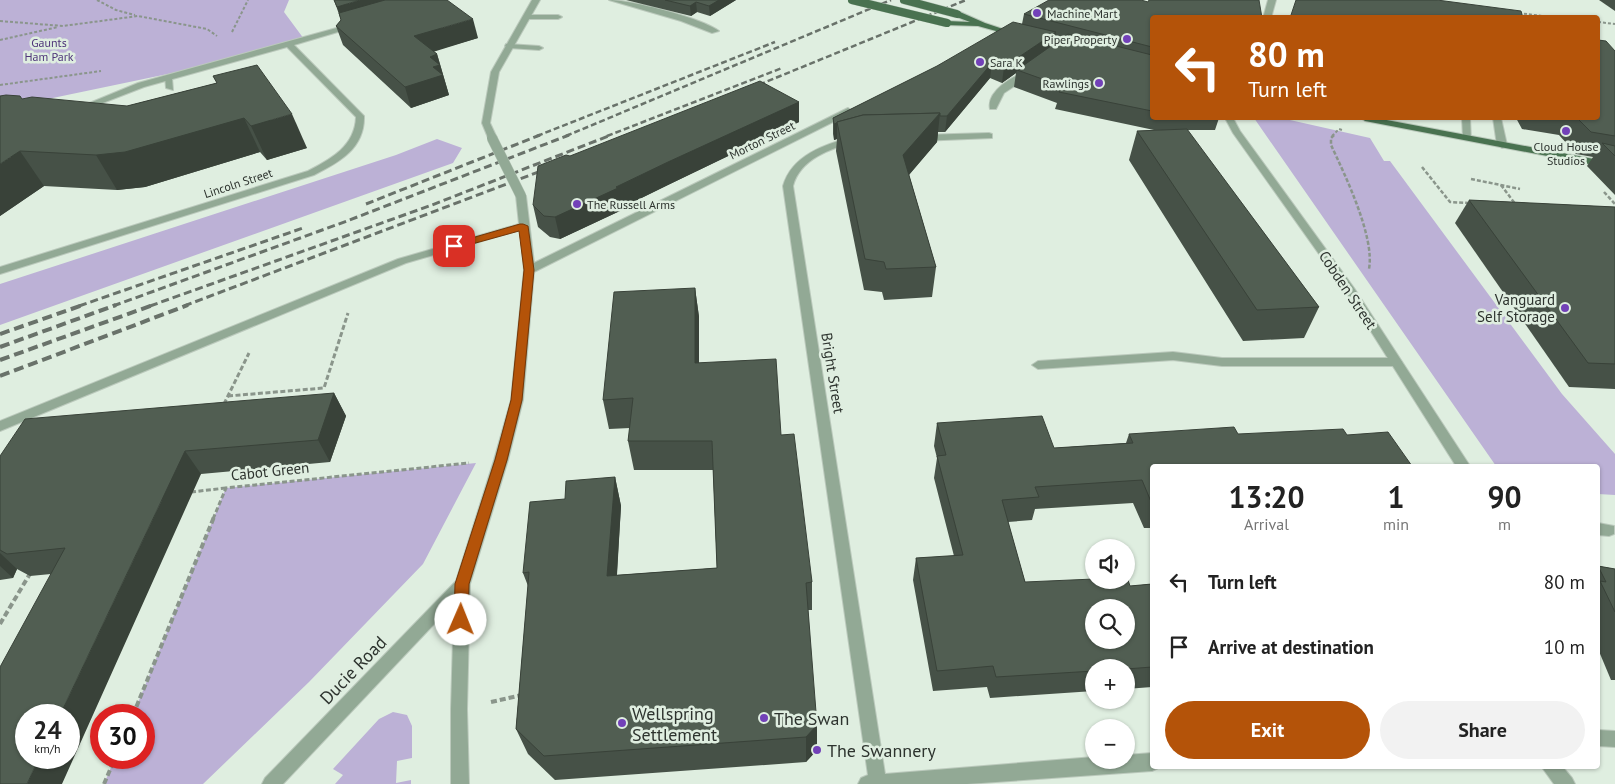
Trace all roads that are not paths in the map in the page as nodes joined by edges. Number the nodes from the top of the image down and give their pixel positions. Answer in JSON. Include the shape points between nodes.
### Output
{"nodes":[{"id":1,"x":536,"y":0,"type":"edge"},
{"id":2,"x":613,"y":0,"type":"edge"},
{"id":3,"x":852,"y":0,"type":"edge"},
{"id":4,"x":904,"y":0,"type":"edge"},
{"id":5,"x":1272,"y":0,"type":"edge"},
{"id":6,"x":1268,"y":15,"type":"edge"},
{"id":7,"x":527,"y":17,"type":"junction"},
{"id":8,"x":558,"y":17,"type":"dead end"},
{"id":9,"x":366,"y":23,"type":"edge"},
{"id":10,"x":982,"y":25,"type":"junction"},
{"id":11,"x":715,"y":31,"type":"dead end"},
{"id":12,"x":1007,"y":32,"type":"junction"},
{"id":13,"x":1026,"y":37,"type":"edge"},
{"id":14,"x":990,"y":40,"type":"edge"},
{"id":15,"x":290,"y":45,"type":"junction"},
{"id":16,"x":509,"y":46,"type":"junction"},
{"id":17,"x":539,"y":48,"type":"dead end"},
{"id":18,"x":1034,"y":68,"type":"edge"},
{"id":19,"x":168,"y":78,"type":"junction"},
{"id":20,"x":170,"y":88,"type":"dead end"},
{"id":21,"x":857,"y":107,"type":"edge"},
{"id":22,"x":993,"y":107,"type":"dead end"},
{"id":23,"x":71,"y":114,"type":"edge"},
{"id":24,"x":1231,"y":120,"type":"edge"},
{"id":25,"x":1375,"y":120,"type":"edge"},
{"id":26,"x":1466,"y":120,"type":"edge"},
{"id":27,"x":1496,"y":120,"type":"edge"},
{"id":28,"x":989,"y":136,"type":"dead end"},
{"id":29,"x":910,"y":138,"type":"edge"},
{"id":30,"x":1468,"y":138,"type":"junction"},
{"id":31,"x":871,"y":139,"type":"edge"},
{"id":32,"x":1502,"y":145,"type":"junction"},
{"id":33,"x":1615,"y":166,"type":"edge"},
{"id":34,"x":523,"y":226,"type":"junction"},
{"id":35,"x":529,"y":270,"type":"junction"},
{"id":36,"x":0,"y":271,"type":"edge"},
{"id":37,"x":1396,"y":362,"type":"junction"},
{"id":38,"x":1038,"y":365,"type":"dead end"},
{"id":39,"x":0,"y":426,"type":"edge"},
{"id":40,"x":1462,"y":464,"type":"edge"},
{"id":41,"x":462,"y":584,"type":"junction"},
{"id":42,"x":1600,"y":738,"type":"edge"},
{"id":43,"x":1615,"y":739,"type":"edge"},
{"id":44,"x":1150,"y":762,"type":"edge"},
{"id":45,"x":1553,"y":769,"type":"edge"},
{"id":46,"x":272,"y":784,"type":"edge"},
{"id":47,"x":460,"y":784,"type":"edge"},
{"id":48,"x":873,"y":784,"type":"edge"},
{"id":49,"x":1566,"y":784,"type":"edge"}],
"edges":[{"from":1,"to":7,"type":"street","name":"Ducie Road"},
{"from":2,"to":11,"type":"street"},
{"from":3,"to":10,"type":"main road","bridge":true,"via":[[947,23]]},
{"from":4,"to":10,"type":"main road","bridge":true,"via":[[957,14]]},
{"from":5,"to":6,"type":"street"},
{"from":7,"to":8,"type":"street"},
{"from":7,"to":16,"type":"street","name":"Ducie Road"},
{"from":9,"to":15,"type":"street"},
{"from":10,"to":12,"type":"main road"},
{"from":12,"to":13,"type":"main road"},
{"from":12,"to":14,"type":"street"},
{"from":15,"to":19,"type":"street"},
{"from":15,"to":36,"type":"street","name":"Lincoln Street","via":[[360,116],[362,126],[359,134],[341,155],[311,173]]},
{"from":16,"to":17,"type":"street"},
{"from":16,"to":34,"type":"street","name":"Ducie Road","bridge":true,"via":[[494,72],[486,122],[521,196]]},
{"from":18,"to":22,"type":"street","via":[[1002,90],[995,97]]},
{"from":19,"to":20,"type":"street"},
{"from":19,"to":23,"type":"street","via":[[110,96]]},
{"from":21,"to":35,"type":"street","name":"Morton Street"},
{"from":24,"to":37,"type":"street","name":"Cobden Street","via":[[1350,290]]},
{"from":25,"to":30,"type":"main road"},
{"from":26,"to":30,"type":"street"},
{"from":27,"to":32,"type":"street"},
{"from":28,"to":29,"type":"street"},
{"from":30,"to":32,"type":"main road"},
{"from":31,"to":48,"type":"street","name":"Bright Street","via":[[839,143],[803,162],[792,174],[788,186]]},
{"from":32,"to":33,"type":"main road"},
{"from":34,"to":35,"type":"street","name":"Ducie Road"},
{"from":34,"to":39,"type":"street","via":[[402,261]]},
{"from":35,"to":41,"type":"street","name":"Ducie Road","via":[[517,400]]},
{"from":37,"to":38,"type":"street","via":[[1222,362],[1174,356]]},
{"from":37,"to":40,"type":"street","name":"Cobden Street"},
{"from":41,"to":46,"type":"street","name":"Ducie Road"},
{"from":41,"to":47,"type":"street","name":"Ducie Road"},
{"from":42,"to":43,"type":"street"},
{"from":44,"to":48,"type":"street"},
{"from":45,"to":49,"type":"street"}]}
